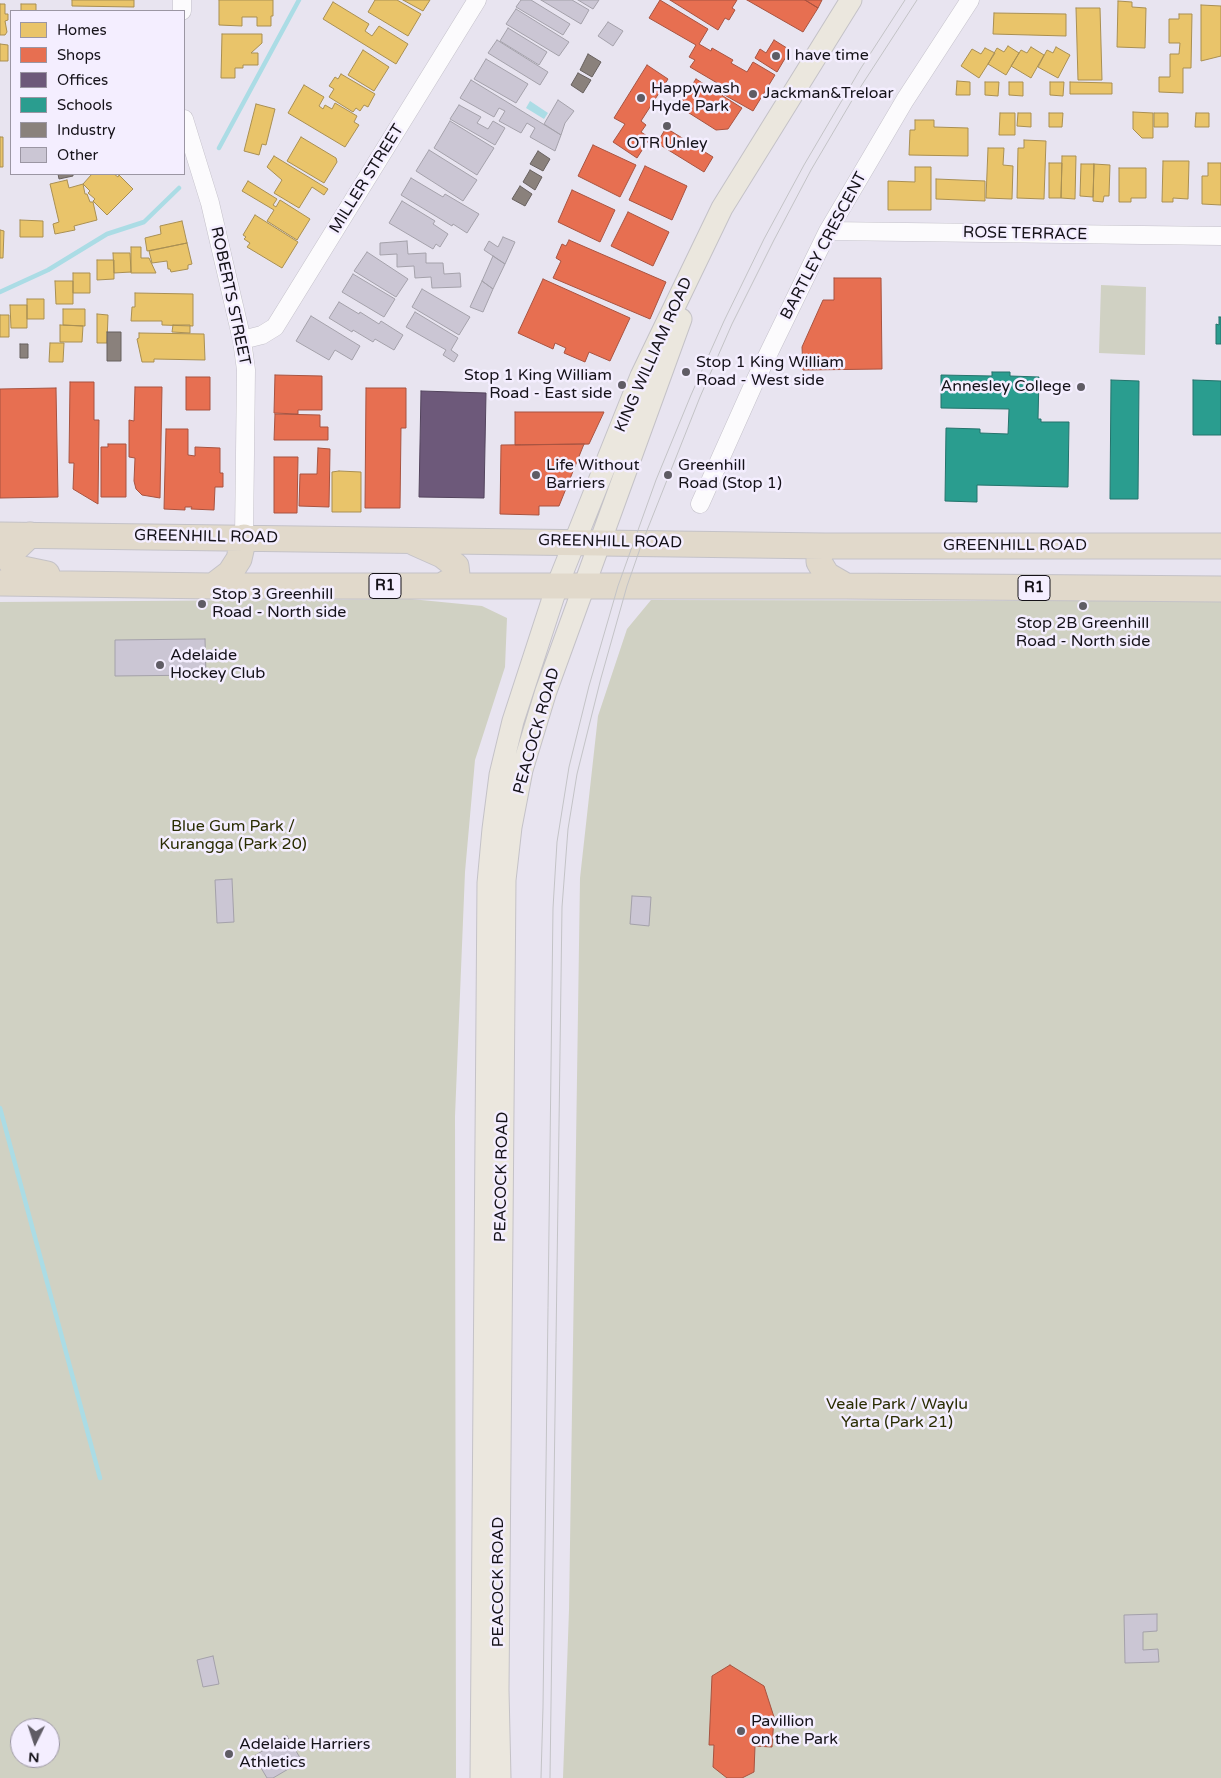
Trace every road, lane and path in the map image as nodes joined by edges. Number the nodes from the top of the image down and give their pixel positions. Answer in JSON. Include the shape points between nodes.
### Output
{"nodes":[{"id":1,"x":477,"y":0,"type":"edge"},
{"id":2,"x":851,"y":0,"type":"edge"},
{"id":3,"x":970,"y":0,"type":"edge"},
{"id":4,"x":185,"y":122,"type":"edge"},
{"id":5,"x":722,"y":208,"type":"junction"},
{"id":6,"x":828,"y":231,"type":"junction"},
{"id":7,"x":1221,"y":236,"type":"edge"},
{"id":8,"x":242,"y":340,"type":"junction"},
{"id":9,"x":700,"y":504,"type":"dead end"},
{"id":10,"x":0,"y":535,"type":"edge"},
{"id":11,"x":30,"y":535,"type":"junction"},
{"id":12,"x":244,"y":537,"type":"junction"},
{"id":13,"x":408,"y":540,"type":"junction"},
{"id":14,"x":574,"y":542,"type":"junction"},
{"id":15,"x":600,"y":542,"type":"junction"},
{"id":16,"x":825,"y":546,"type":"junction"},
{"id":17,"x":1221,"y":546,"type":"edge"},
{"id":18,"x":0,"y":583,"type":"edge"},
{"id":19,"x":56,"y":584,"type":"junction"},
{"id":20,"x":214,"y":586,"type":"junction"},
{"id":21,"x":441,"y":586,"type":"junction"},
{"id":22,"x":557,"y":586,"type":"junction"},
{"id":23,"x":846,"y":586,"type":"junction"},
{"id":24,"x":584,"y":587,"type":"junction"},
{"id":25,"x":1221,"y":590,"type":"edge"},
{"id":26,"x":491,"y":1501,"type":"junction"},
{"id":27,"x":481,"y":1778,"type":"edge"},
{"id":28,"x":500,"y":1778,"type":"edge"}],
"edges":[{"from":1,"to":8,"type":"street","name":"MILLER STREET","via":[[275,327],[262,335]]},
{"from":2,"to":5,"type":"main road","name":"KING WILLIAM ROAD"},
{"from":3,"to":6,"type":"street","name":"BARTLEY CRESCENT","via":[[905,100]]},
{"from":4,"to":8,"type":"street","name":"ROBERTS STREET","via":[[210,202]]},
{"from":5,"to":14,"type":"main road","name":"KING WILLIAM ROAD","via":[[641,376]]},
{"from":5,"to":15,"type":"main road","name":"KING WILLIAM ROAD"},
{"from":6,"to":7,"type":"street","name":"ROSE TERRACE"},
{"from":6,"to":9,"type":"street","name":"BARTLEY CRESCENT","via":[[755,380]]},
{"from":8,"to":12,"type":"street","name":"ROBERTS STREET","via":[[246,370]]},
{"from":10,"to":11,"type":"highway","name":"GREENHILL ROAD"},
{"from":11,"to":12,"type":"highway","name":"GREENHILL ROAD"},
{"from":11,"to":19,"type":"highway","via":[[10,554],[10,561],[23,569],[52,575]]},
{"from":12,"to":13,"type":"highway","name":"GREENHILL ROAD"},
{"from":12,"to":20,"type":"highway","via":[[239,559],[230,573]]},
{"from":13,"to":14,"type":"highway","name":"GREENHILL ROAD"},
{"from":13,"to":21,"type":"highway","via":[[442,555],[456,566],[457,575]]},
{"from":14,"to":15,"type":"highway","name":"GREENHILL ROAD"},
{"from":14,"to":22,"type":"main road","name":"KING WILLIAM ROAD"},
{"from":15,"to":16,"type":"highway","name":"GREENHILL ROAD"},
{"from":15,"to":24,"type":"main road","name":"KING WILLIAM ROAD"},
{"from":16,"to":17,"type":"highway","name":"GREENHILL ROAD"},
{"from":16,"to":23,"type":"highway","via":[[819,562],[827,574]]},
{"from":18,"to":19,"type":"highway","number":"R1"},
{"from":19,"to":20,"type":"highway","number":"R1"},
{"from":20,"to":21,"type":"highway","number":"R1"},
{"from":21,"to":22,"type":"highway","number":"R1"},
{"from":22,"to":24,"type":"highway","number":"R1"},
{"from":22,"to":26,"type":"main road","name":"PEACOCK ROAD","via":[[513,721],[500,775],[488,883]]},
{"from":23,"to":24,"type":"highway","number":"R1"},
{"from":23,"to":25,"type":"highway","number":"R1"},
{"from":24,"to":26,"type":"main road","name":"PEACOCK ROAD","via":[[546,691],[522,770],[505,880]]},
{"from":26,"to":27,"type":"main road","name":"PEACOCK ROAD"},
{"from":26,"to":28,"type":"main road","name":"PEACOCK ROAD"}]}
